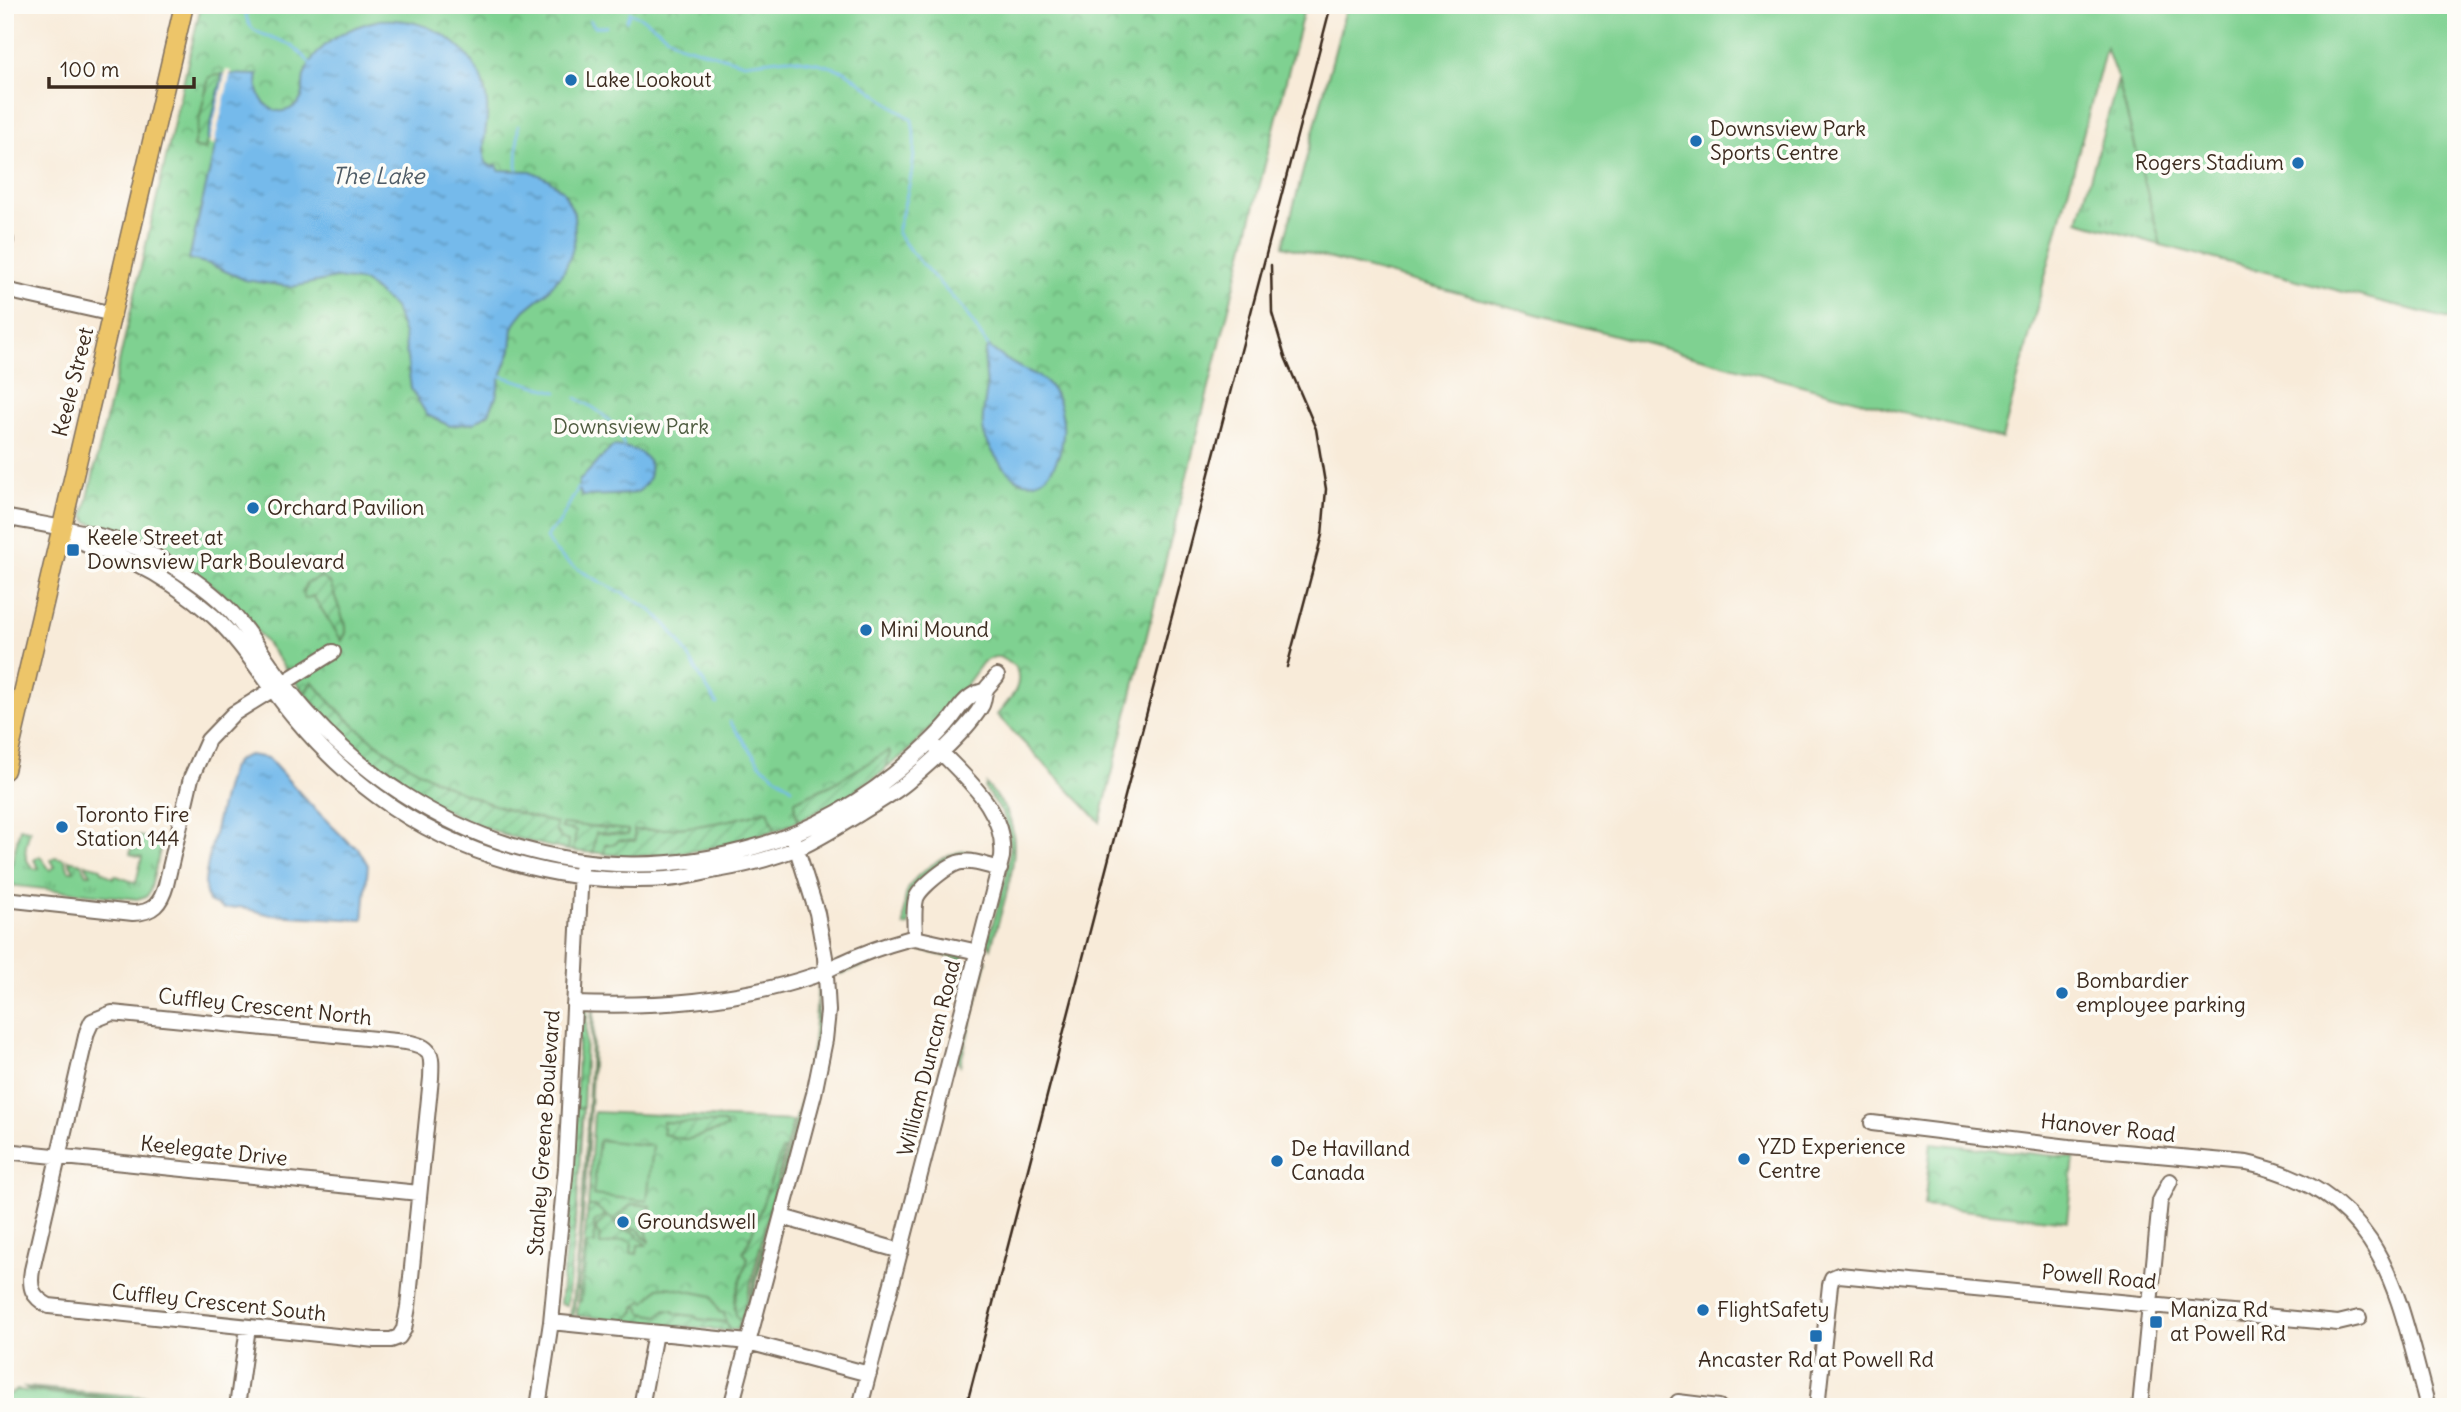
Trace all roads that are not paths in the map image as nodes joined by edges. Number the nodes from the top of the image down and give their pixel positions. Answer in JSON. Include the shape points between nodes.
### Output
{"nodes":[{"id":1,"x":184,"y":5,"type":"edge"},
{"id":2,"x":5,"y":290,"type":"edge"},
{"id":3,"x":113,"y":314,"type":"junction"},
{"id":4,"x":5,"y":517,"type":"edge"},
{"id":5,"x":60,"y":529,"type":"junction"},
{"id":6,"x":333,"y":652,"type":"dead end"},
{"id":7,"x":998,"y":676,"type":"dead end"},
{"id":8,"x":279,"y":686,"type":"junction"},
{"id":9,"x":936,"y":746,"type":"junction"},
{"id":10,"x":5,"y":770,"type":"edge"},
{"id":11,"x":794,"y":842,"type":"junction"},
{"id":12,"x":582,"y":861,"type":"junction"},
{"id":13,"x":1000,"y":869,"type":"junction"},
{"id":14,"x":580,"y":877,"type":"junction"},
{"id":15,"x":5,"y":900,"type":"edge"},
{"id":16,"x":915,"y":938,"type":"junction"},
{"id":17,"x":978,"y":952,"type":"junction"},
{"id":18,"x":826,"y":971,"type":"junction"},
{"id":19,"x":573,"y":1004,"type":"junction"},
{"id":20,"x":1872,"y":1123,"type":"dead end"},
{"id":21,"x":5,"y":1151,"type":"edge"},
{"id":22,"x":60,"y":1157,"type":"junction"},
{"id":23,"x":2170,"y":1181,"type":"dead end"},
{"id":24,"x":419,"y":1193,"type":"junction"},
{"id":25,"x":782,"y":1217,"type":"junction"},
{"id":26,"x":901,"y":1251,"type":"junction"},
{"id":27,"x":2149,"y":1303,"type":"junction"},
{"id":28,"x":2359,"y":1318,"type":"dead end"},
{"id":29,"x":551,"y":1322,"type":"junction"},
{"id":30,"x":248,"y":1327,"type":"junction"},
{"id":31,"x":655,"y":1333,"type":"junction"},
{"id":32,"x":748,"y":1342,"type":"junction"},
{"id":33,"x":869,"y":1374,"type":"junction"},
{"id":34,"x":1678,"y":1402,"type":"dead end"},
{"id":35,"x":237,"y":1407,"type":"edge"},
{"id":36,"x":538,"y":1407,"type":"edge"},
{"id":37,"x":641,"y":1407,"type":"edge"},
{"id":38,"x":731,"y":1407,"type":"edge"},
{"id":39,"x":860,"y":1407,"type":"edge"},
{"id":40,"x":1719,"y":1407,"type":"edge"},
{"id":41,"x":1817,"y":1407,"type":"edge"},
{"id":42,"x":2140,"y":1407,"type":"edge"},
{"id":43,"x":2428,"y":1407,"type":"edge"}],
"edges":[{"from":1,"to":3,"type":"main road","name":"Keele Street"},
{"from":2,"to":3,"type":"street"},
{"from":3,"to":5,"type":"main road","name":"Keele Street"},
{"from":4,"to":5,"type":"street"},
{"from":5,"to":8,"type":"street","via":[[94,534],[145,551],[194,581],[236,618]]},
{"from":5,"to":10,"type":"main road","name":"Keele Street"},
{"from":6,"to":8,"type":"street"},
{"from":7,"to":9,"type":"street","via":[[986,690],[970,696]]},
{"from":8,"to":12,"type":"street","via":[[337,744],[420,806],[496,842]]},
{"from":8,"to":14,"type":"street","via":[[294,717],[329,754],[409,818],[493,857]]},
{"from":8,"to":15,"type":"street","via":[[233,714],[208,740],[191,778],[164,895],[156,906],[134,913]]},
{"from":9,"to":11,"type":"street"},
{"from":9,"to":13,"type":"street","name":"William Duncan Road","via":[[999,821]]},
{"from":11,"to":12,"type":"street","via":[[669,863]]},
{"from":11,"to":14,"type":"street","via":[[776,856],[669,879]]},
{"from":11,"to":18,"type":"street","via":[[817,913]]},
{"from":12,"to":14,"type":"street","name":"Stanley Greene Boulevard"},
{"from":13,"to":16,"type":"street","via":[[961,862],[929,882],[916,898]]},
{"from":13,"to":17,"type":"street","name":"William Duncan Road"},
{"from":14,"to":19,"type":"street","name":"Stanley Greene Boulevard"},
{"from":16,"to":17,"type":"street"},
{"from":16,"to":18,"type":"street"},
{"from":17,"to":26,"type":"street","name":"William Duncan Road"},
{"from":18,"to":19,"type":"street","via":[[703,1002]]},
{"from":18,"to":25,"type":"street","via":[[828,1011],[822,1059]]},
{"from":19,"to":29,"type":"street","name":"Stanley Greene Boulevard","via":[[566,1167]]},
{"from":20,"to":43,"type":"street","name":"Hanover Road","via":[[2247,1163],[2313,1187],[2365,1234],[2387,1268]]},
{"from":21,"to":22,"type":"street","name":"Keelegate Drive"},
{"from":22,"to":24,"type":"street","name":"Keelegate Drive"},
{"from":22,"to":24,"type":"street","name":"Cuffley Crescent North","via":[[87,1032],[92,1021],[102,1016],[112,1013],[393,1041],[419,1044],[432,1058]]},
{"from":22,"to":30,"type":"street","name":"Cuffley Crescent South","via":[[32,1270],[30,1284],[39,1301],[65,1308]]},
{"from":23,"to":27,"type":"street","via":[[2160,1201]]},
{"from":24,"to":30,"type":"street","name":"Cuffley Crescent South","via":[[408,1307],[399,1337],[375,1340]]},
{"from":25,"to":26,"type":"street"},
{"from":25,"to":32,"type":"street"},
{"from":26,"to":33,"type":"street","name":"William Duncan Road"},
{"from":27,"to":28,"type":"street","name":"Powell Road","via":[[2338,1322]]},
{"from":27,"to":41,"type":"street","name":"Powell Road","via":[[1835,1276],[1830,1285]]},
{"from":27,"to":42,"type":"street"},
{"from":29,"to":31,"type":"street"},
{"from":29,"to":36,"type":"street","name":"Stanley Greene Boulevard"},
{"from":30,"to":35,"type":"street"},
{"from":31,"to":32,"type":"street"},
{"from":31,"to":37,"type":"street"},
{"from":32,"to":33,"type":"street"},
{"from":32,"to":38,"type":"street"},
{"from":33,"to":39,"type":"street","name":"William Duncan Road"},
{"from":34,"to":40,"type":"street"}]}
